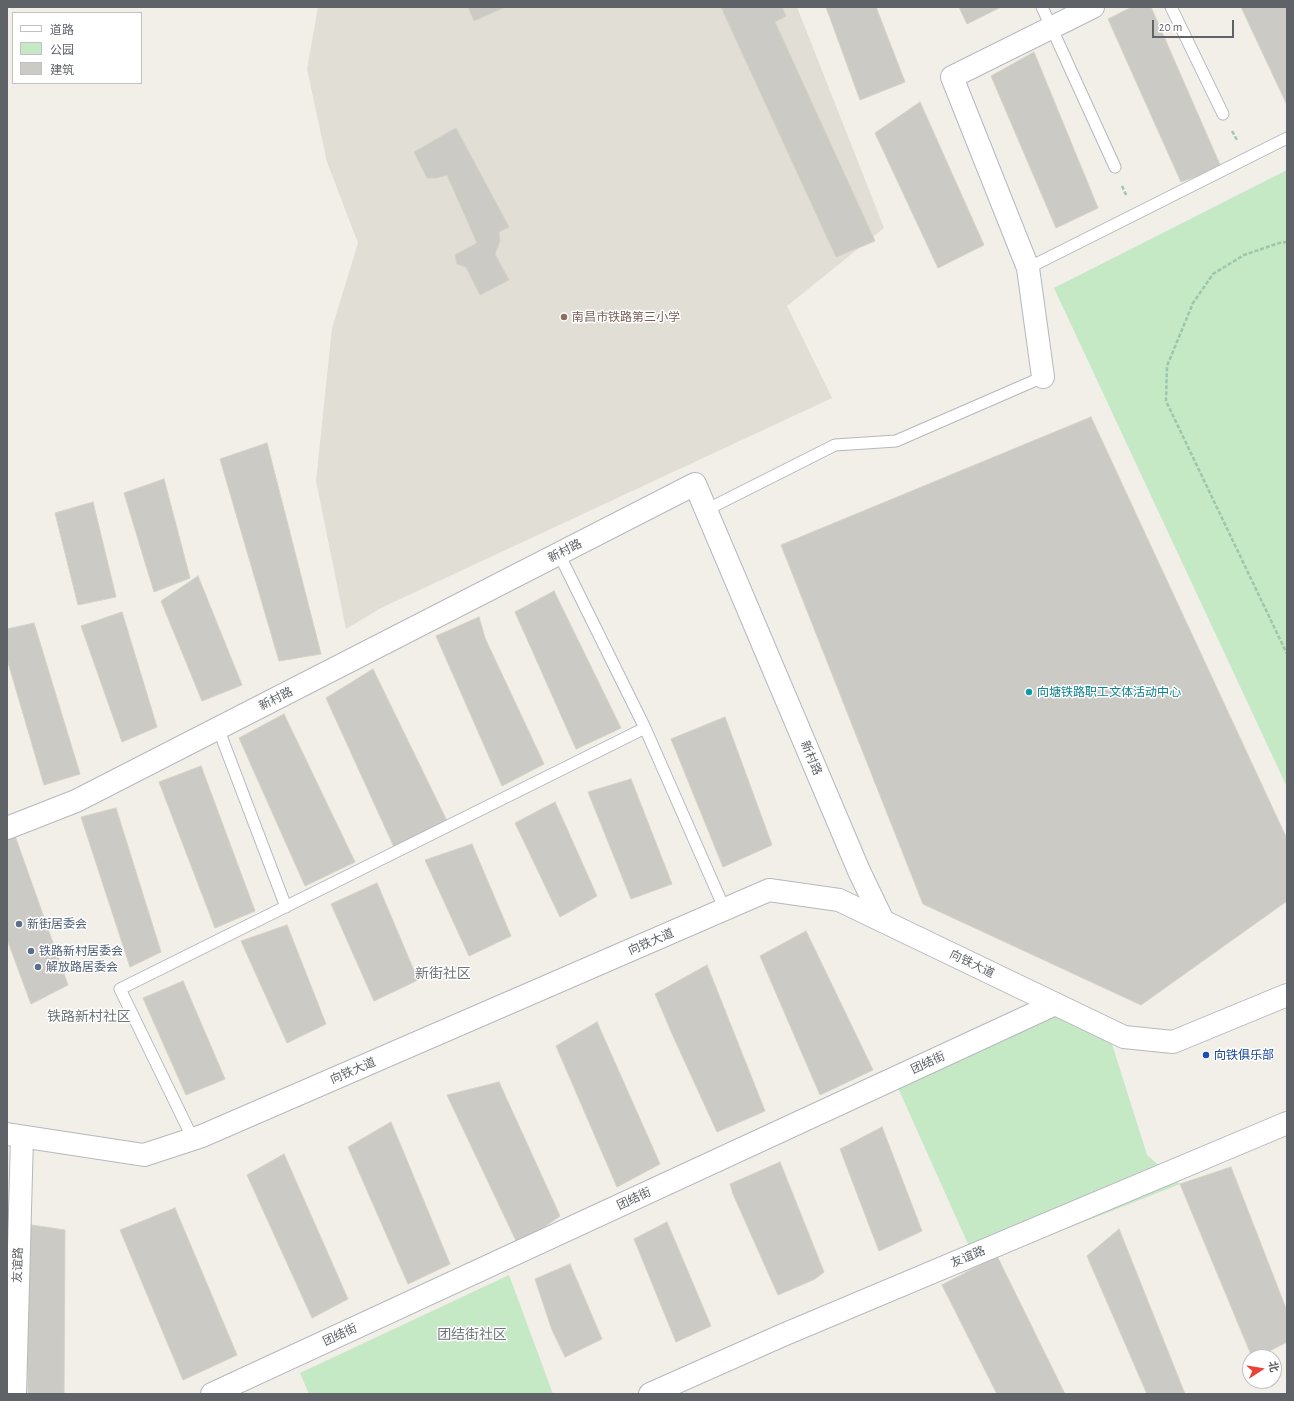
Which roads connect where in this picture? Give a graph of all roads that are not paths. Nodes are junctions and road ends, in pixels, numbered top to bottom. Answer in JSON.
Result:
{"nodes":[{"id":1,"x":1042,"y":7,"type":"edge"},
{"id":2,"x":1093,"y":7,"type":"edge"},
{"id":3,"x":1171,"y":7,"type":"edge"},
{"id":4,"x":1051,"y":28,"type":"junction"},
{"id":5,"x":1223,"y":114,"type":"road end"},
{"id":6,"x":1287,"y":138,"type":"edge"},
{"id":7,"x":1114,"y":167,"type":"road end"},
{"id":8,"x":1028,"y":268,"type":"junction"},
{"id":9,"x":1043,"y":377,"type":"joint"},
{"id":10,"x":706,"y":510,"type":"junction"},
{"id":11,"x":559,"y":554,"type":"junction"},
{"id":12,"x":218,"y":728,"type":"junction"},
{"id":13,"x":644,"y":728,"type":"junction"},
{"id":14,"x":7,"y":828,"type":"edge"},
{"id":15,"x":286,"y":907,"type":"junction"},
{"id":16,"x":725,"y":910,"type":"junction"},
{"id":17,"x":883,"y":922,"type":"junction"},
{"id":18,"x":1287,"y":996,"type":"edge"},
{"id":19,"x":1055,"y":1004,"type":"junction"},
{"id":20,"x":1287,"y":1123,"type":"edge"},
{"id":21,"x":14,"y":1135,"type":"edge"},
{"id":22,"x":193,"y":1139,"type":"junction"},
{"id":23,"x":15,"y":1394,"type":"edge"},
{"id":24,"x":212,"y":1394,"type":"edge"},
{"id":25,"x":650,"y":1394,"type":"edge"}],
"edges":[{"from":1,"to":4,"type":"lane"},
{"from":2,"to":4,"type":"street"},
{"from":3,"to":5,"type":"lane"},
{"from":4,"to":7,"type":"lane"},
{"from":4,"to":8,"type":"street"},
{"from":6,"to":8,"type":"lane"},
{"from":8,"to":9,"type":"street"},
{"from":9,"to":10,"type":"lane"},
{"from":10,"to":11,"type":"street","name":"新村路"},
{"from":10,"to":17,"type":"street","name":"新村路"},
{"from":11,"to":12,"type":"street","name":"新村路"},
{"from":11,"to":13,"type":"lane"},
{"from":12,"to":14,"type":"street","name":"新村路"},
{"from":12,"to":15,"type":"lane"},
{"from":13,"to":15,"type":"lane"},
{"from":13,"to":16,"type":"lane"},
{"from":15,"to":22,"type":"lane"},
{"from":16,"to":17,"type":"street","name":"向铁大道"},
{"from":16,"to":22,"type":"street","name":"向铁大道"},
{"from":17,"to":19,"type":"street","name":"向铁大道"},
{"from":18,"to":19,"type":"street","name":"向铁大道"},
{"from":19,"to":24,"type":"street","name":"团结街"},
{"from":20,"to":25,"type":"street","name":"友谊路"},
{"from":21,"to":22,"type":"street","name":"向铁大道"},
{"from":21,"to":23,"type":"street","name":"友谊路"}]}
